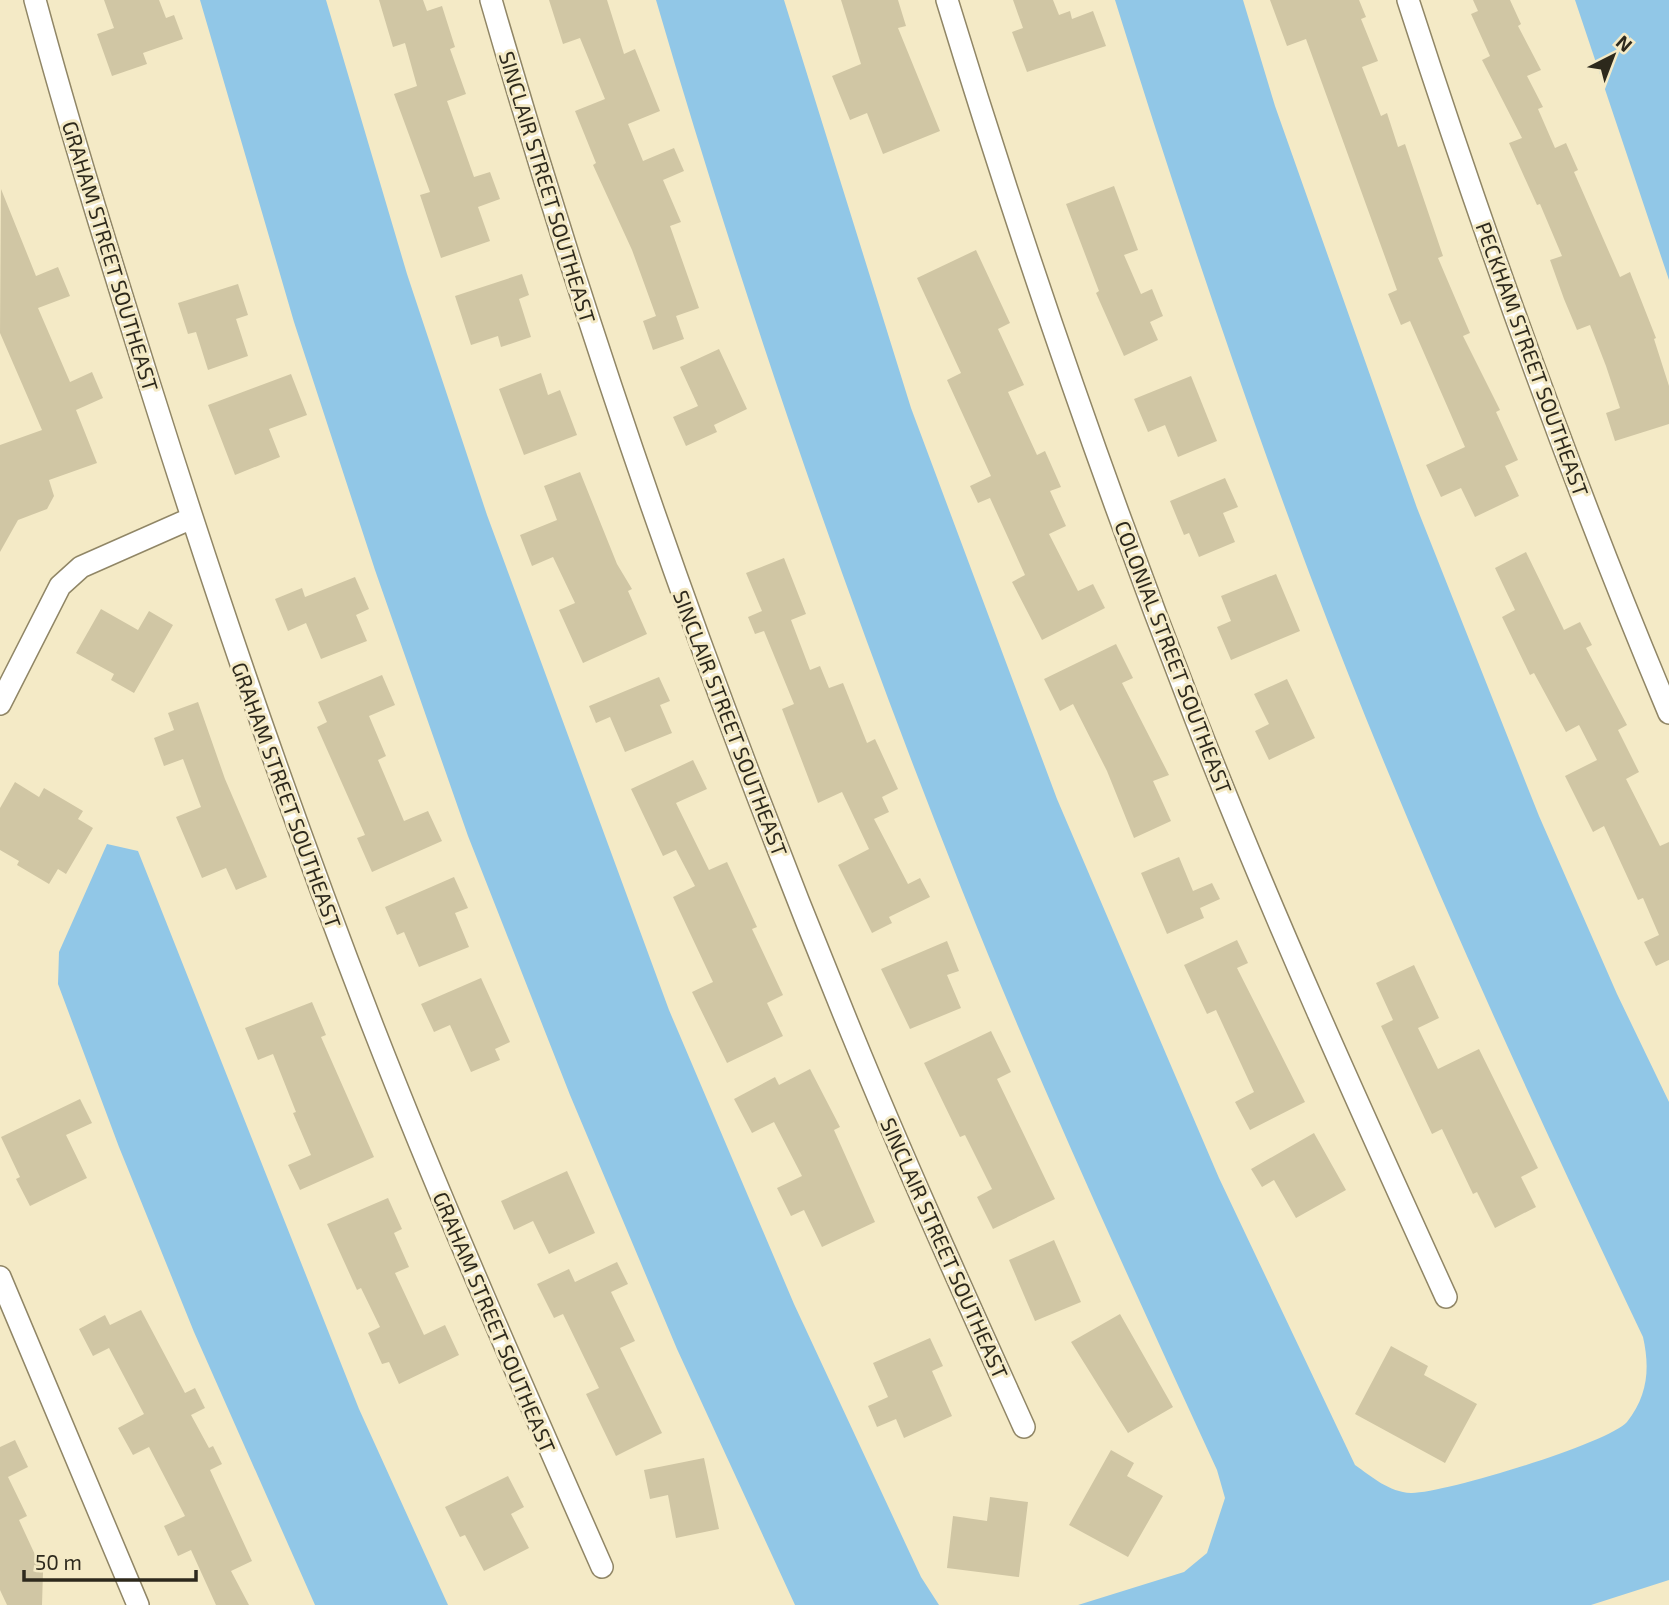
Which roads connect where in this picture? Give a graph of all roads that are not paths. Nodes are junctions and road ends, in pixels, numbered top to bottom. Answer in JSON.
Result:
{"nodes":[{"id":1,"x":35,"y":0,"type":"edge"},
{"id":2,"x":491,"y":0,"type":"edge"},
{"id":3,"x":947,"y":0,"type":"edge"},
{"id":4,"x":1408,"y":0,"type":"edge"},
{"id":5,"x":192,"y":518,"type":"junction"},
{"id":6,"x":0,"y":704,"type":"edge"},
{"id":7,"x":1669,"y":713,"type":"edge"},
{"id":8,"x":0,"y":1277,"type":"edge"},
{"id":9,"x":1446,"y":1297,"type":"dead end"},
{"id":10,"x":1024,"y":1427,"type":"dead end"},
{"id":11,"x":602,"y":1567,"type":"dead end"},
{"id":12,"x":138,"y":1605,"type":"edge"}],
"edges":[{"from":1,"to":5,"type":"street","name":"GRAHAM STREET SOUTHEAST"},
{"from":2,"to":10,"type":"street","name":"SINCLAIR STREET SOUTHEAST"},
{"from":3,"to":9,"type":"street","name":"COLONIAL STREET SOUTHEAST"},
{"from":4,"to":7,"type":"street","name":"PECKHAM STREET SOUTHEAST"},
{"from":5,"to":6,"type":"street"},
{"from":5,"to":11,"type":"street","name":"GRAHAM STREET SOUTHEAST"},
{"from":8,"to":12,"type":"street"}]}
